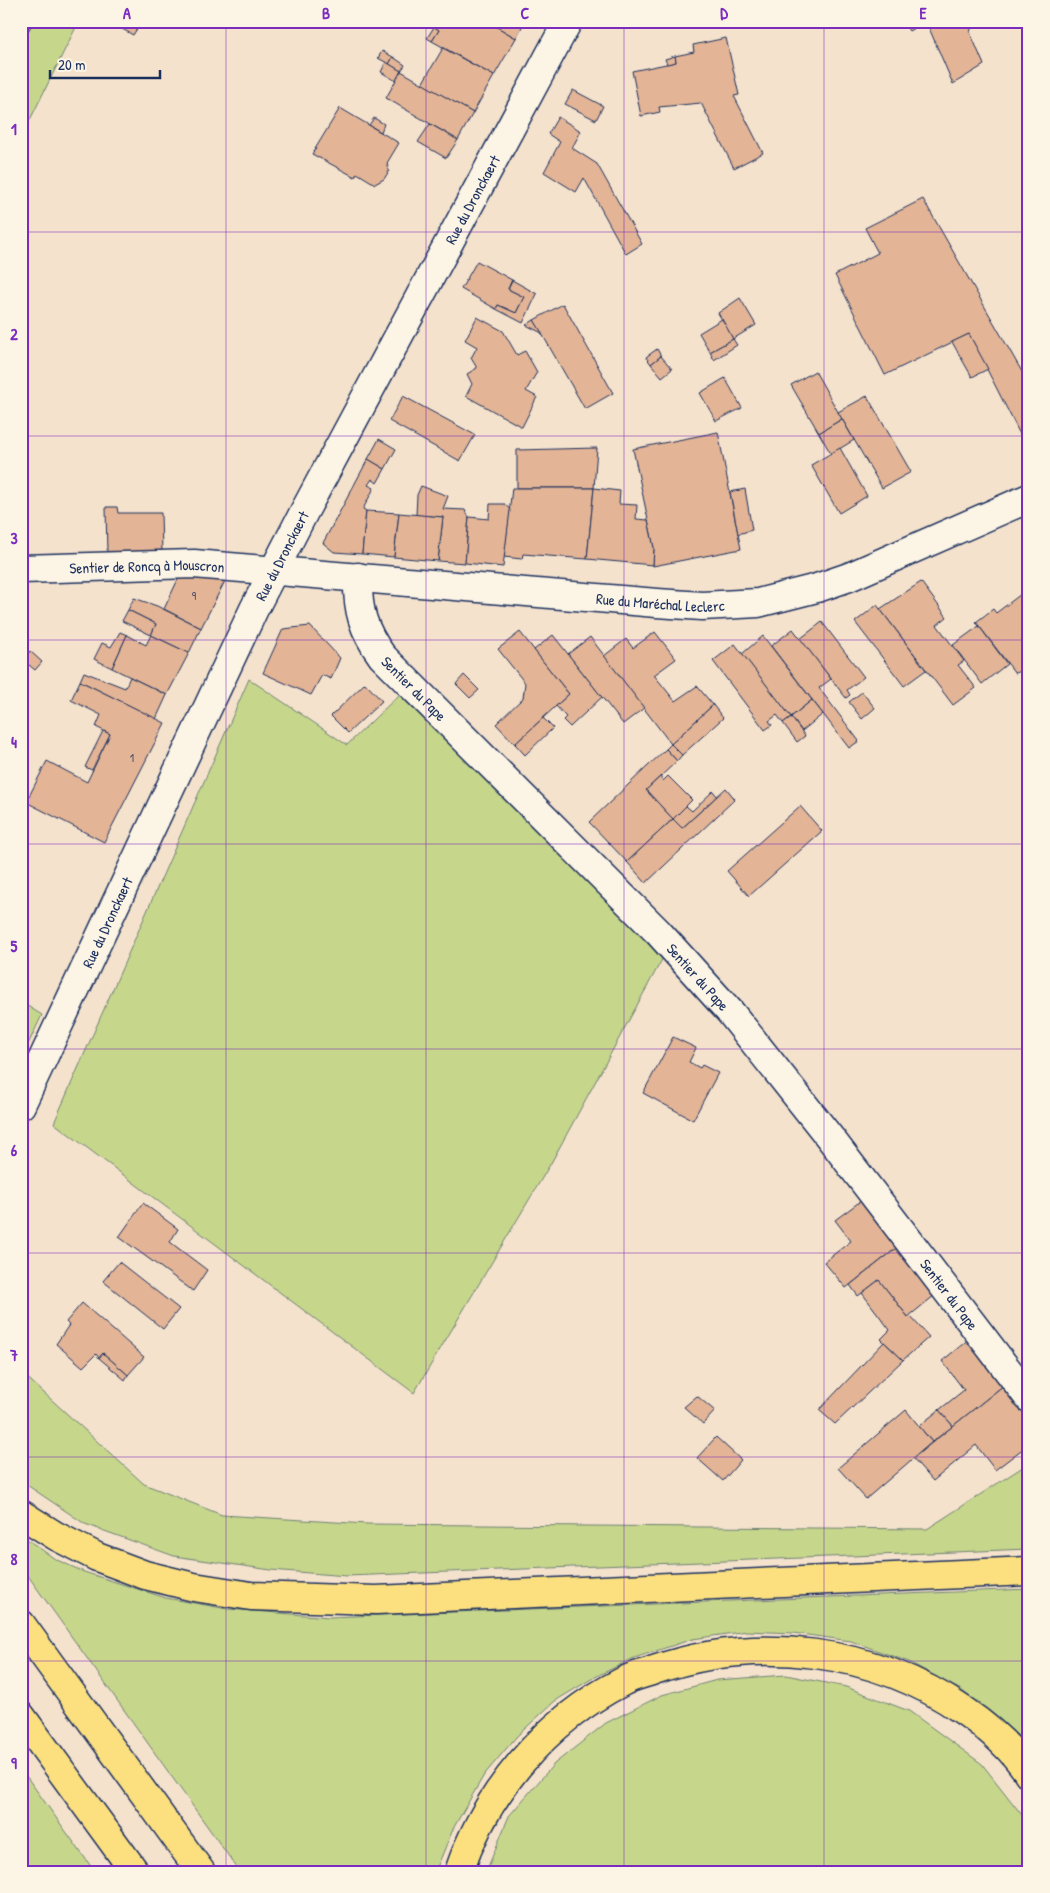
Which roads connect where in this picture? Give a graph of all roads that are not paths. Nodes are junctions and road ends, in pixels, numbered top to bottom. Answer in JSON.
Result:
{"nodes":[{"id":1,"x":568,"y":21,"type":"edge"},
{"id":2,"x":1029,"y":498,"type":"edge"},
{"id":3,"x":21,"y":569,"type":"edge"},
{"id":4,"x":274,"y":570,"type":"junction"},
{"id":5,"x":358,"y":577,"type":"junction"},
{"id":6,"x":21,"y":1106,"type":"edge"},
{"id":7,"x":1029,"y":1398,"type":"edge"},
{"id":8,"x":21,"y":1514,"type":"edge"},
{"id":9,"x":1029,"y":1571,"type":"edge"},
{"id":10,"x":21,"y":1624,"type":"edge"},
{"id":11,"x":21,"y":1716,"type":"edge"},
{"id":12,"x":1029,"y":1774,"type":"edge"},
{"id":13,"x":135,"y":1872,"type":"edge"},
{"id":14,"x":201,"y":1872,"type":"edge"},
{"id":15,"x":459,"y":1872,"type":"edge"}],
"edges":[{"from":1,"to":4,"type":"street","name":"Rue du Dronckaert"},
{"from":2,"to":5,"type":"street","name":"Rue du Maréchal Leclerc"},
{"from":3,"to":4,"type":"street","name":"Sentier de Roncq à Mouscron"},
{"from":4,"to":5,"type":"street","name":"Rue du Maréchal Leclerc"},
{"from":4,"to":6,"type":"street","name":"Rue du Dronckaert"},
{"from":5,"to":7,"type":"street","name":"Sentier du Pape"},
{"from":8,"to":9,"type":"highway"},
{"from":10,"to":14,"type":"highway"},
{"from":11,"to":13,"type":"highway"},
{"from":12,"to":15,"type":"highway"}]}
